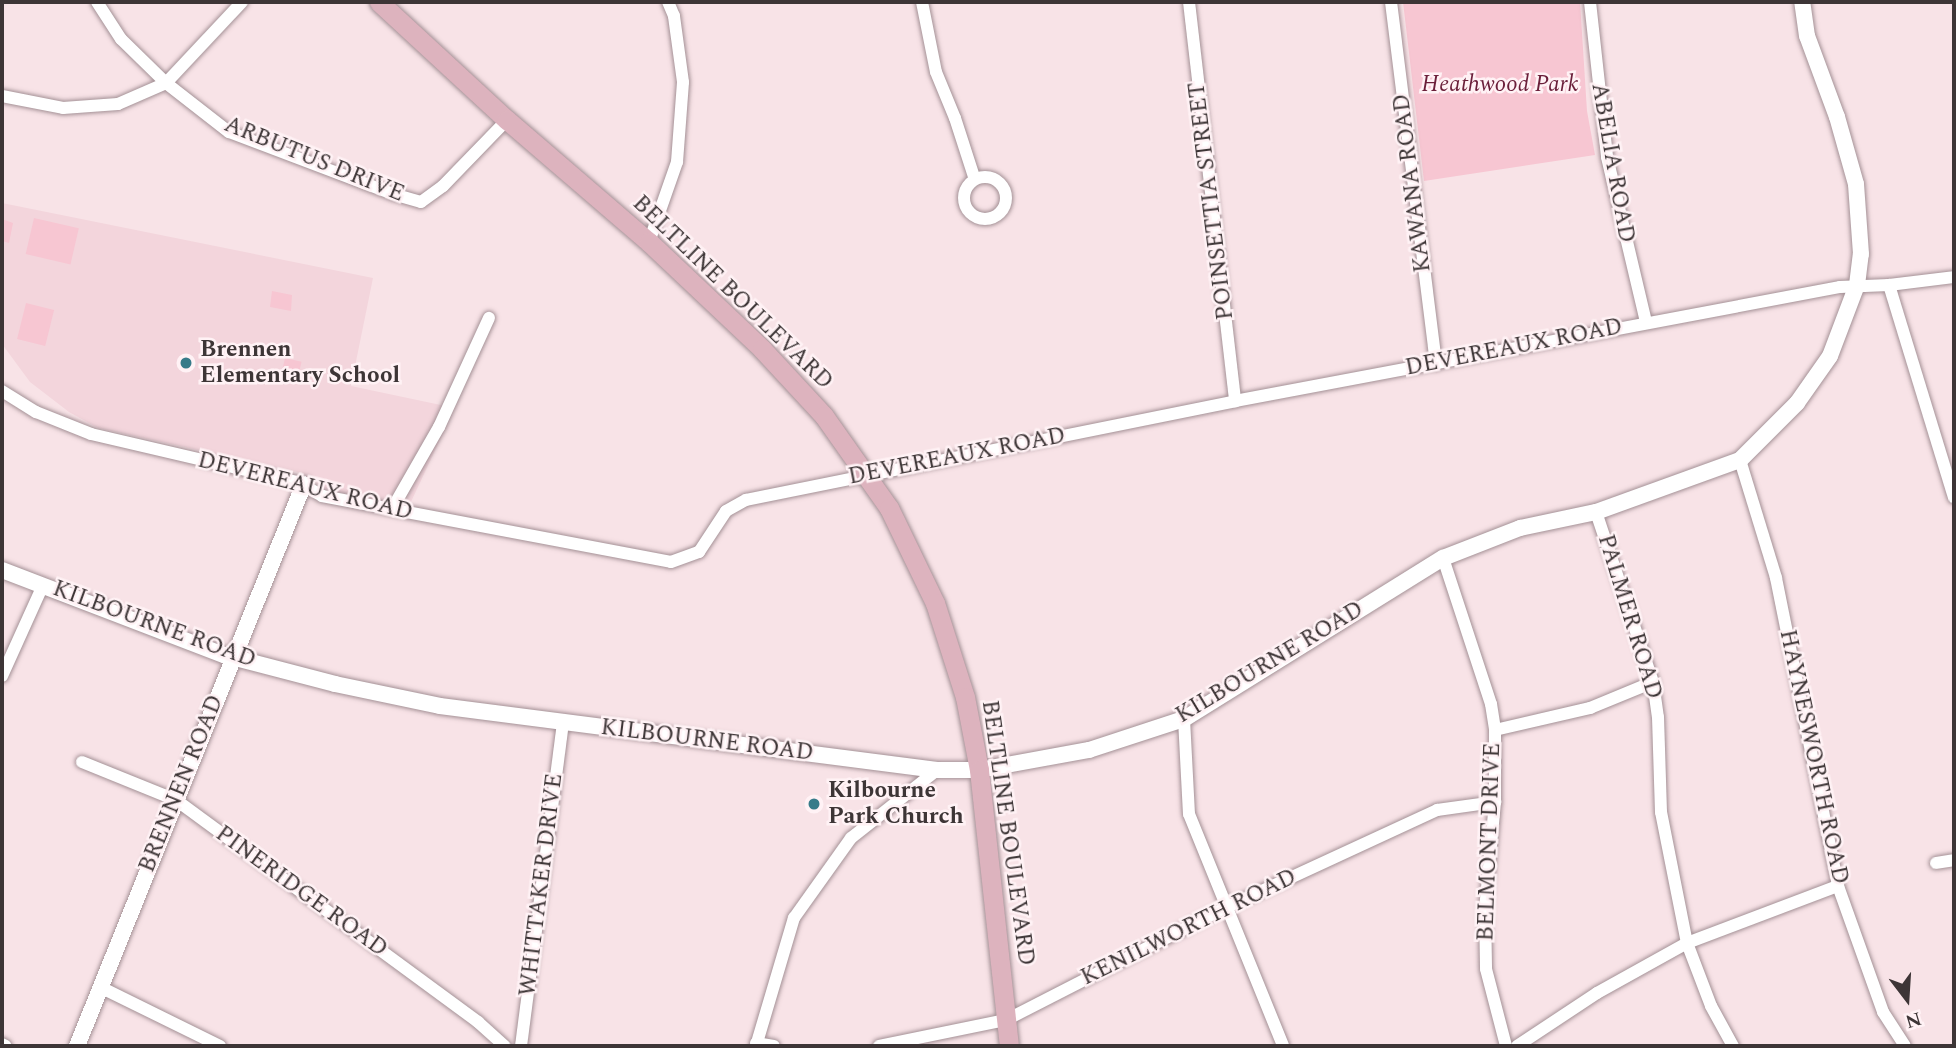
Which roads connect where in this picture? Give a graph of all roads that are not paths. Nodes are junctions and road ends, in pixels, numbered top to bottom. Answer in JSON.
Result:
{"nodes":[{"id":1,"x":97,"y":2,"type":"edge"},
{"id":2,"x":242,"y":2,"type":"edge"},
{"id":3,"x":379,"y":2,"type":"edge"},
{"id":4,"x":397,"y":2,"type":"edge"},
{"id":5,"x":668,"y":2,"type":"edge"},
{"id":6,"x":922,"y":2,"type":"edge"},
{"id":7,"x":1189,"y":2,"type":"edge"},
{"id":8,"x":1391,"y":2,"type":"edge"},
{"id":9,"x":1590,"y":2,"type":"edge"},
{"id":10,"x":1802,"y":2,"type":"edge"},
{"id":11,"x":420,"y":40,"type":"junction"},
{"id":12,"x":166,"y":83,"type":"junction"},
{"id":13,"x":2,"y":96,"type":"edge"},
{"id":14,"x":507,"y":120,"type":"junction"},
{"id":15,"x":974,"y":177,"type":"dead end"},
{"id":16,"x":649,"y":242,"type":"junction"},
{"id":17,"x":1954,"y":277,"type":"edge"},
{"id":18,"x":1857,"y":285,"type":"junction"},
{"id":19,"x":1889,"y":285,"type":"junction"},
{"id":20,"x":489,"y":318,"type":"dead end"},
{"id":21,"x":1646,"y":323,"type":"junction"},
{"id":22,"x":1436,"y":364,"type":"junction"},
{"id":23,"x":2,"y":391,"type":"edge"},
{"id":24,"x":1235,"y":401,"type":"junction"},
{"id":25,"x":1740,"y":460,"type":"junction"},
{"id":26,"x":868,"y":475,"type":"junction"},
{"id":27,"x":304,"y":484,"type":"junction"},
{"id":28,"x":1954,"y":497,"type":"edge"},
{"id":29,"x":392,"y":509,"type":"junction"},
{"id":30,"x":1596,"y":512,"type":"junction"},
{"id":31,"x":1443,"y":558,"type":"junction"},
{"id":32,"x":2,"y":570,"type":"edge"},
{"id":33,"x":43,"y":585,"type":"junction"},
{"id":34,"x":233,"y":658,"type":"junction"},
{"id":35,"x":2,"y":676,"type":"edge"},
{"id":36,"x":1653,"y":682,"type":"junction"},
{"id":37,"x":1184,"y":719,"type":"junction"},
{"id":38,"x":563,"y":723,"type":"junction"},
{"id":39,"x":1495,"y":730,"type":"junction"},
{"id":40,"x":82,"y":762,"type":"dead end"},
{"id":41,"x":937,"y":771,"type":"junction"},
{"id":42,"x":979,"y":771,"type":"junction"},
{"id":43,"x":176,"y":800,"type":"junction"},
{"id":44,"x":1495,"y":802,"type":"junction"},
{"id":45,"x":1954,"y":860,"type":"edge"},
{"id":46,"x":1936,"y":863,"type":"dead end"},
{"id":47,"x":1839,"y":886,"type":"junction"},
{"id":48,"x":1225,"y":908,"type":"junction"},
{"id":49,"x":1687,"y":943,"type":"junction"},
{"id":50,"x":100,"y":987,"type":"junction"},
{"id":51,"x":1006,"y":1020,"type":"junction"},
{"id":52,"x":756,"y":1045,"type":"edge"},
{"id":53,"x":77,"y":1046,"type":"edge"},
{"id":54,"x":220,"y":1046,"type":"edge"},
{"id":55,"x":505,"y":1046,"type":"edge"},
{"id":56,"x":521,"y":1046,"type":"edge"},
{"id":57,"x":774,"y":1046,"type":"edge"},
{"id":58,"x":879,"y":1046,"type":"edge"},
{"id":59,"x":1009,"y":1046,"type":"edge"},
{"id":60,"x":1283,"y":1046,"type":"edge"},
{"id":61,"x":1506,"y":1046,"type":"edge"},
{"id":62,"x":1517,"y":1046,"type":"edge"},
{"id":63,"x":1733,"y":1046,"type":"edge"},
{"id":64,"x":1905,"y":1046,"type":"edge"}],
"edges":[{"from":1,"to":12,"type":"street","name":"ARBUTUS DRIVE"},
{"from":2,"to":12,"type":"street"},
{"from":3,"to":11,"type":"main road","name":"BELTLINE BOULEVARD"},
{"from":4,"to":11,"type":"main road"},
{"from":5,"to":16,"type":"street"},
{"from":6,"to":15,"type":"street"},
{"from":7,"to":24,"type":"street","name":"POINSETTIA STREET"},
{"from":8,"to":22,"type":"street","name":"KAWANA ROAD"},
{"from":9,"to":21,"type":"street","name":"ABELIA ROAD"},
{"from":10,"to":18,"type":"street","name":"KILBOURNE ROAD"},
{"from":11,"to":14,"type":"main road","name":"BELTLINE BOULEVARD"},
{"from":12,"to":13,"type":"street"},
{"from":12,"to":14,"type":"street","name":"ARBUTUS DRIVE"},
{"from":14,"to":16,"type":"main road","name":"BELTLINE BOULEVARD"},
{"from":16,"to":26,"type":"main road","name":"BELTLINE BOULEVARD"},
{"from":17,"to":19,"type":"street","name":"DEVEREAUX ROAD"},
{"from":18,"to":19,"type":"street","name":"DEVEREAUX ROAD"},
{"from":18,"to":21,"type":"street","name":"DEVEREAUX ROAD"},
{"from":18,"to":25,"type":"street","name":"KILBOURNE ROAD"},
{"from":19,"to":28,"type":"street"},
{"from":20,"to":29,"type":"street"},
{"from":21,"to":22,"type":"street","name":"DEVEREAUX ROAD"},
{"from":22,"to":24,"type":"street","name":"DEVEREAUX ROAD"},
{"from":23,"to":27,"type":"street","name":"DEVEREAUX ROAD"},
{"from":24,"to":26,"type":"street","name":"DEVEREAUX ROAD"},
{"from":25,"to":30,"type":"street","name":"KILBOURNE ROAD"},
{"from":25,"to":47,"type":"street","name":"HAYNESWORTH ROAD"},
{"from":26,"to":29,"type":"street","name":"DEVEREAUX ROAD"},
{"from":26,"to":42,"type":"main road","name":"BELTLINE BOULEVARD"},
{"from":27,"to":29,"type":"street","name":"DEVEREAUX ROAD"},
{"from":27,"to":34,"type":"street","name":"BRENNEN ROAD"},
{"from":30,"to":31,"type":"street","name":"KILBOURNE ROAD"},
{"from":30,"to":36,"type":"street","name":"PALMER ROAD"},
{"from":31,"to":37,"type":"street","name":"KILBOURNE ROAD"},
{"from":31,"to":39,"type":"street","name":"BELMONT DRIVE"},
{"from":32,"to":33,"type":"street","name":"KILBOURNE ROAD"},
{"from":33,"to":34,"type":"street","name":"KILBOURNE ROAD"},
{"from":33,"to":35,"type":"street"},
{"from":34,"to":38,"type":"street","name":"KILBOURNE ROAD"},
{"from":34,"to":43,"type":"street","name":"BRENNEN ROAD"},
{"from":36,"to":39,"type":"street"},
{"from":36,"to":49,"type":"street","name":"PALMER ROAD"},
{"from":37,"to":42,"type":"street","name":"KILBOURNE ROAD"},
{"from":37,"to":48,"type":"street"},
{"from":38,"to":41,"type":"street","name":"KILBOURNE ROAD"},
{"from":38,"to":56,"type":"street","name":"WHITTAKER DRIVE"},
{"from":39,"to":44,"type":"street","name":"BELMONT DRIVE"},
{"from":40,"to":43,"type":"street","name":"PINERIDGE ROAD"},
{"from":41,"to":42,"type":"street","name":"KILBOURNE ROAD"},
{"from":41,"to":52,"type":"street"},
{"from":42,"to":51,"type":"main road","name":"BELTLINE BOULEVARD"},
{"from":43,"to":50,"type":"street","name":"BRENNEN ROAD"},
{"from":43,"to":55,"type":"street","name":"PINERIDGE ROAD"},
{"from":44,"to":48,"type":"street","name":"KENILWORTH ROAD"},
{"from":44,"to":61,"type":"street","name":"BELMONT DRIVE"},
{"from":45,"to":46,"type":"street"},
{"from":47,"to":49,"type":"street"},
{"from":47,"to":64,"type":"street","name":"HAYNESWORTH ROAD"},
{"from":48,"to":51,"type":"street","name":"KENILWORTH ROAD"},
{"from":48,"to":60,"type":"street"},
{"from":49,"to":62,"type":"street"},
{"from":49,"to":63,"type":"street","name":"PALMER ROAD"},
{"from":50,"to":53,"type":"street","name":"BRENNEN ROAD"},
{"from":50,"to":54,"type":"street"},
{"from":51,"to":58,"type":"street","name":"KENILWORTH ROAD"},
{"from":51,"to":59,"type":"main road","name":"BELTLINE BOULEVARD"},
{"from":52,"to":57,"type":"street"}]}
